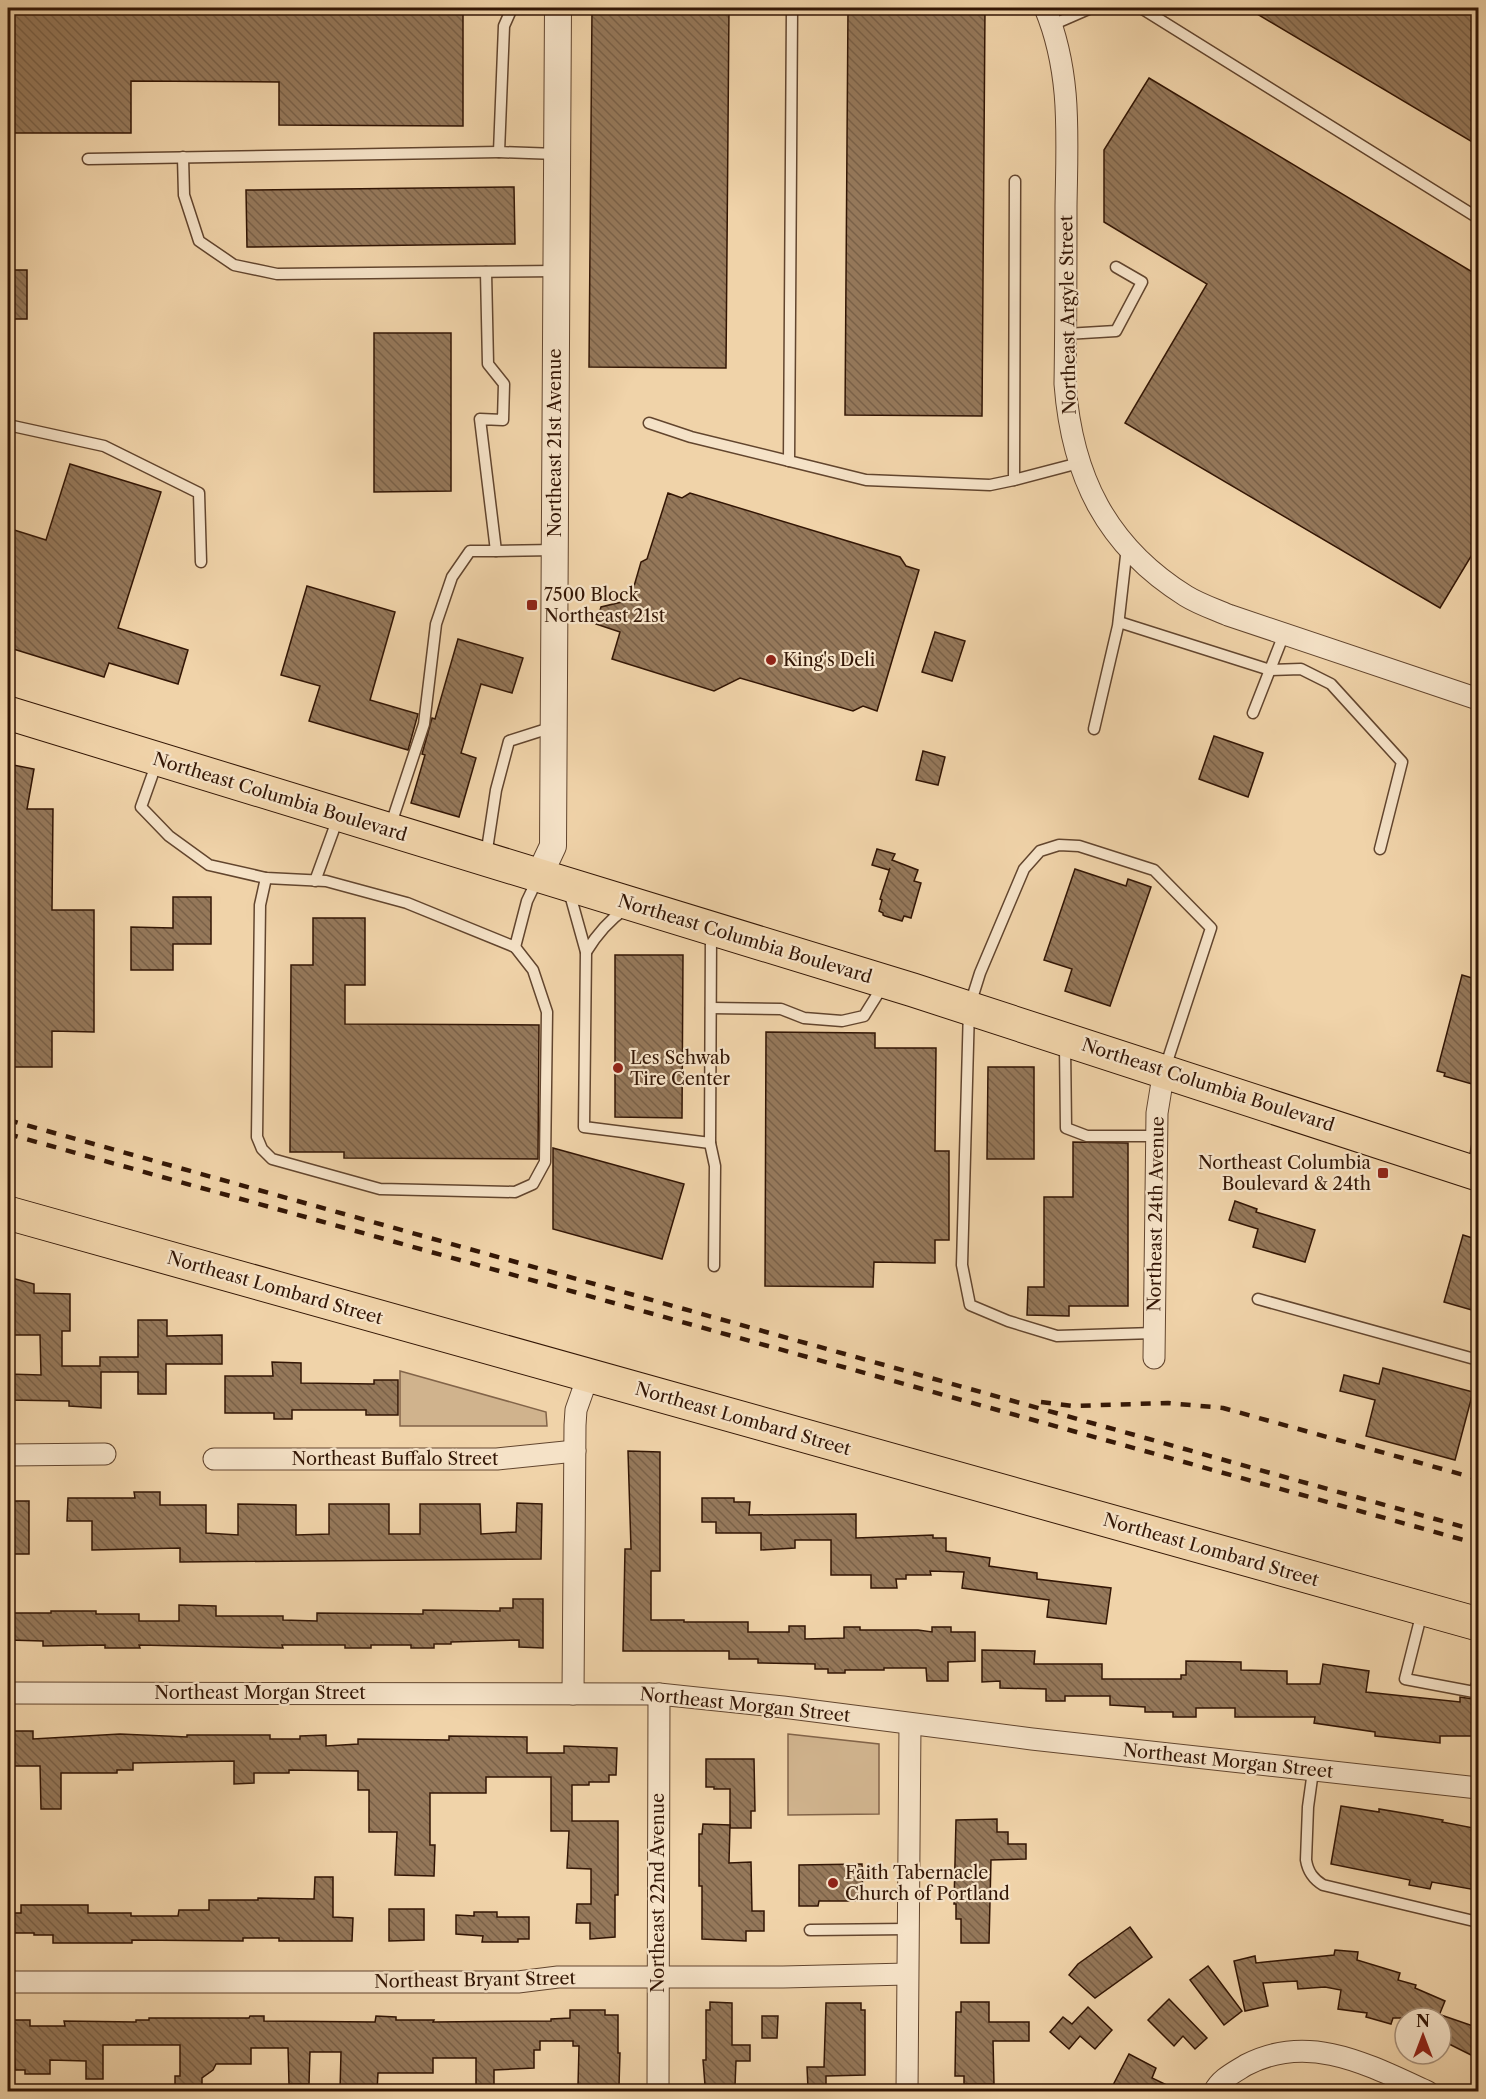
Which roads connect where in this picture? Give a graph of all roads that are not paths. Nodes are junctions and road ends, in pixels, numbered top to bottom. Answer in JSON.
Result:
{"nodes":[{"id":1,"x":512,"y":8,"type":"edge"},
{"id":2,"x":558,"y":8,"type":"edge"},
{"id":3,"x":792,"y":8,"type":"edge"},
{"id":4,"x":1091,"y":8,"type":"edge"},
{"id":5,"x":1135,"y":8,"type":"edge"},
{"id":6,"x":1049,"y":16,"type":"edge"},
{"id":7,"x":499,"y":152,"type":"junction"},
{"id":8,"x":557,"y":154,"type":"junction"},
{"id":9,"x":183,"y":157,"type":"junction"},
{"id":10,"x":88,"y":159,"type":"dead end"},
{"id":11,"x":1015,"y":181,"type":"dead end"},
{"id":12,"x":1479,"y":218,"type":"edge"},
{"id":13,"x":1116,"y":267,"type":"dead end"},
{"id":14,"x":556,"y":271,"type":"junction"},
{"id":15,"x":486,"y":272,"type":"junction"},
{"id":16,"x":1065,"y":334,"type":"junction"},
{"id":17,"x":649,"y":423,"type":"dead end"},
{"id":18,"x":8,"y":425,"type":"edge"},
{"id":19,"x":789,"y":461,"type":"junction"},
{"id":20,"x":1079,"y":463,"type":"junction"},
{"id":21,"x":1014,"y":480,"type":"junction"},
{"id":22,"x":1126,"y":546,"type":"junction"},
{"id":23,"x":555,"y":550,"type":"junction"},
{"id":24,"x":496,"y":551,"type":"junction"},
{"id":25,"x":201,"y":562,"type":"dead end"},
{"id":26,"x":1119,"y":622,"type":"junction"},
{"id":27,"x":1284,"y":634,"type":"junction"},
{"id":28,"x":1270,"y":670,"type":"junction"},
{"id":29,"x":1479,"y":699,"type":"edge"},
{"id":30,"x":1253,"y":712,"type":"dead end"},
{"id":31,"x":8,"y":713,"type":"edge"},
{"id":32,"x":553,"y":727,"type":"junction"},
{"id":33,"x":1094,"y":729,"type":"dead end"},
{"id":34,"x":158,"y":759,"type":"junction"},
{"id":35,"x":339,"y":815,"type":"junction"},
{"id":36,"x":389,"y":830,"type":"junction"},
{"id":37,"x":1380,"y":849,"type":"dead end"},
{"id":38,"x":485,"y":860,"type":"junction"},
{"id":39,"x":266,"y":878,"type":"junction"},
{"id":40,"x":553,"y":880,"type":"junction"},
{"id":41,"x":315,"y":881,"type":"junction"},
{"id":42,"x":631,"y":904,"type":"junction"},
{"id":43,"x":711,"y":929,"type":"junction"},
{"id":44,"x":515,"y":947,"type":"junction"},
{"id":45,"x":586,"y":952,"type":"junction"},
{"id":46,"x":886,"y":982,"type":"junction"},
{"id":47,"x":711,"y":1008,"type":"junction"},
{"id":48,"x":969,"y":1008,"type":"junction"},
{"id":49,"x":1065,"y":1038,"type":"junction"},
{"id":50,"x":1164,"y":1070,"type":"junction"},
{"id":51,"x":1157,"y":1136,"type":"junction"},
{"id":52,"x":710,"y":1143,"type":"junction"},
{"id":53,"x":1476,"y":1163,"type":"edge"},
{"id":54,"x":8,"y":1213,"type":"edge"},
{"id":55,"x":714,"y":1266,"type":"dead end"},
{"id":56,"x":1258,"y":1299,"type":"dead end"},
{"id":57,"x":1154,"y":1333,"type":"junction"},
{"id":58,"x":1154,"y":1358,"type":"dead end"},
{"id":59,"x":1479,"y":1360,"type":"edge"},
{"id":60,"x":588,"y":1376,"type":"junction"},
{"id":61,"x":574,"y":1451,"type":"junction"},
{"id":62,"x":105,"y":1454,"type":"dead end"},
{"id":63,"x":8,"y":1455,"type":"edge"},
{"id":64,"x":214,"y":1459,"type":"dead end"},
{"id":65,"x":1423,"y":1609,"type":"junction"},
{"id":66,"x":1479,"y":1624,"type":"edge"},
{"id":67,"x":1479,"y":1682,"type":"edge"},
{"id":68,"x":8,"y":1693,"type":"edge"},
{"id":69,"x":573,"y":1694,"type":"junction"},
{"id":70,"x":659,"y":1694,"type":"junction"},
{"id":71,"x":910,"y":1724,"type":"junction"},
{"id":72,"x":1313,"y":1771,"type":"junction"},
{"id":73,"x":1479,"y":1788,"type":"edge"},
{"id":74,"x":1479,"y":1922,"type":"edge"},
{"id":75,"x":908,"y":1929,"type":"junction"},
{"id":76,"x":810,"y":1930,"type":"dead end"},
{"id":77,"x":907,"y":1974,"type":"junction"},
{"id":78,"x":658,"y":1978,"type":"junction"},
{"id":79,"x":8,"y":1982,"type":"edge"},
{"id":80,"x":657,"y":2091,"type":"edge"},
{"id":81,"x":907,"y":2091,"type":"edge"},
{"id":82,"x":1214,"y":2091,"type":"edge"},
{"id":83,"x":1428,"y":2091,"type":"edge"}],
"edges":[{"from":1,"to":7,"type":"lane"},
{"from":2,"to":8,"type":"street","name":"Northeast 21st Avenue"},
{"from":3,"to":19,"type":"lane"},
{"from":4,"to":6,"type":"lane"},
{"from":5,"to":12,"type":"lane"},
{"from":6,"to":16,"type":"street","name":"Northeast Argyle Street"},
{"from":7,"to":8,"type":"lane"},
{"from":7,"to":9,"type":"lane"},
{"from":8,"to":14,"type":"street","name":"Northeast 21st Avenue"},
{"from":9,"to":10,"type":"lane"},
{"from":9,"to":15,"type":"lane"},
{"from":11,"to":21,"type":"lane"},
{"from":13,"to":16,"type":"lane"},
{"from":14,"to":15,"type":"lane"},
{"from":14,"to":23,"type":"street","name":"Northeast 21st Avenue"},
{"from":15,"to":24,"type":"lane"},
{"from":16,"to":20,"type":"street","name":"Northeast Argyle Street"},
{"from":17,"to":19,"type":"lane"},
{"from":18,"to":25,"type":"lane"},
{"from":19,"to":21,"type":"lane"},
{"from":20,"to":21,"type":"lane"},
{"from":20,"to":22,"type":"street","name":"Northeast Argyle Street"},
{"from":22,"to":26,"type":"lane"},
{"from":22,"to":27,"type":"street","name":"Northeast Argyle Street"},
{"from":23,"to":24,"type":"lane"},
{"from":23,"to":32,"type":"street","name":"Northeast 21st Avenue"},
{"from":24,"to":36,"type":"lane"},
{"from":26,"to":28,"type":"lane"},
{"from":26,"to":33,"type":"lane"},
{"from":27,"to":28,"type":"lane"},
{"from":27,"to":29,"type":"street","name":"Northeast Argyle Street"},
{"from":28,"to":30,"type":"lane"},
{"from":28,"to":37,"type":"lane"},
{"from":31,"to":34,"type":"main road","name":"Northeast Columbia Boulevard"},
{"from":32,"to":38,"type":"lane"},
{"from":32,"to":40,"type":"street","name":"Northeast 21st Avenue"},
{"from":34,"to":35,"type":"main road","name":"Northeast Columbia Boulevard"},
{"from":34,"to":39,"type":"lane"},
{"from":35,"to":36,"type":"main road","name":"Northeast Columbia Boulevard"},
{"from":35,"to":41,"type":"lane"},
{"from":36,"to":38,"type":"main road","name":"Northeast Columbia Boulevard"},
{"from":38,"to":40,"type":"main road","name":"Northeast Columbia Boulevard"},
{"from":39,"to":41,"type":"lane"},
{"from":39,"to":44,"type":"lane"},
{"from":40,"to":42,"type":"main road","name":"Northeast Columbia Boulevard"},
{"from":40,"to":44,"type":"lane"},
{"from":40,"to":45,"type":"lane"},
{"from":41,"to":44,"type":"lane"},
{"from":42,"to":43,"type":"main road","name":"Northeast Columbia Boulevard"},
{"from":42,"to":45,"type":"lane"},
{"from":43,"to":46,"type":"main road","name":"Northeast Columbia Boulevard"},
{"from":43,"to":47,"type":"lane"},
{"from":45,"to":52,"type":"lane"},
{"from":46,"to":47,"type":"lane"},
{"from":46,"to":48,"type":"main road","name":"Northeast Columbia Boulevard"},
{"from":47,"to":52,"type":"lane"},
{"from":48,"to":49,"type":"main road","name":"Northeast Columbia Boulevard"},
{"from":48,"to":50,"type":"lane"},
{"from":48,"to":57,"type":"lane"},
{"from":49,"to":50,"type":"main road","name":"Northeast Columbia Boulevard"},
{"from":49,"to":51,"type":"lane"},
{"from":50,"to":51,"type":"street","name":"Northeast 24th Avenue"},
{"from":50,"to":53,"type":"main road","name":"Northeast Columbia Boulevard"},
{"from":51,"to":57,"type":"street","name":"Northeast 24th Avenue"},
{"from":52,"to":55,"type":"lane"},
{"from":54,"to":60,"type":"main road","name":"Northeast Lombard Street"},
{"from":56,"to":59,"type":"lane"},
{"from":57,"to":58,"type":"street","name":"Northeast 24th Avenue"},
{"from":60,"to":61,"type":"street"},
{"from":60,"to":65,"type":"main road","name":"Northeast Lombard Street"},
{"from":61,"to":64,"type":"street","name":"Northeast Buffalo Street"},
{"from":61,"to":69,"type":"street"},
{"from":62,"to":63,"type":"street"},
{"from":65,"to":66,"type":"main road","name":"Northeast Lombard Street"},
{"from":65,"to":67,"type":"lane"},
{"from":68,"to":69,"type":"street","name":"Northeast Morgan Street"},
{"from":69,"to":70,"type":"street","name":"Northeast Morgan Street"},
{"from":70,"to":71,"type":"street","name":"Northeast Morgan Street"},
{"from":70,"to":78,"type":"street","name":"Northeast 22nd Avenue"},
{"from":71,"to":72,"type":"street","name":"Northeast Morgan Street"},
{"from":71,"to":75,"type":"street"},
{"from":72,"to":73,"type":"street","name":"Northeast Morgan Street"},
{"from":72,"to":74,"type":"lane"},
{"from":75,"to":76,"type":"lane"},
{"from":75,"to":77,"type":"street"},
{"from":77,"to":78,"type":"street","name":"Northeast Bryant Street"},
{"from":77,"to":81,"type":"street"},
{"from":78,"to":79,"type":"street","name":"Northeast Bryant Street"},
{"from":78,"to":80,"type":"street","name":"Northeast 22nd Avenue"},
{"from":82,"to":83,"type":"street"}]}
